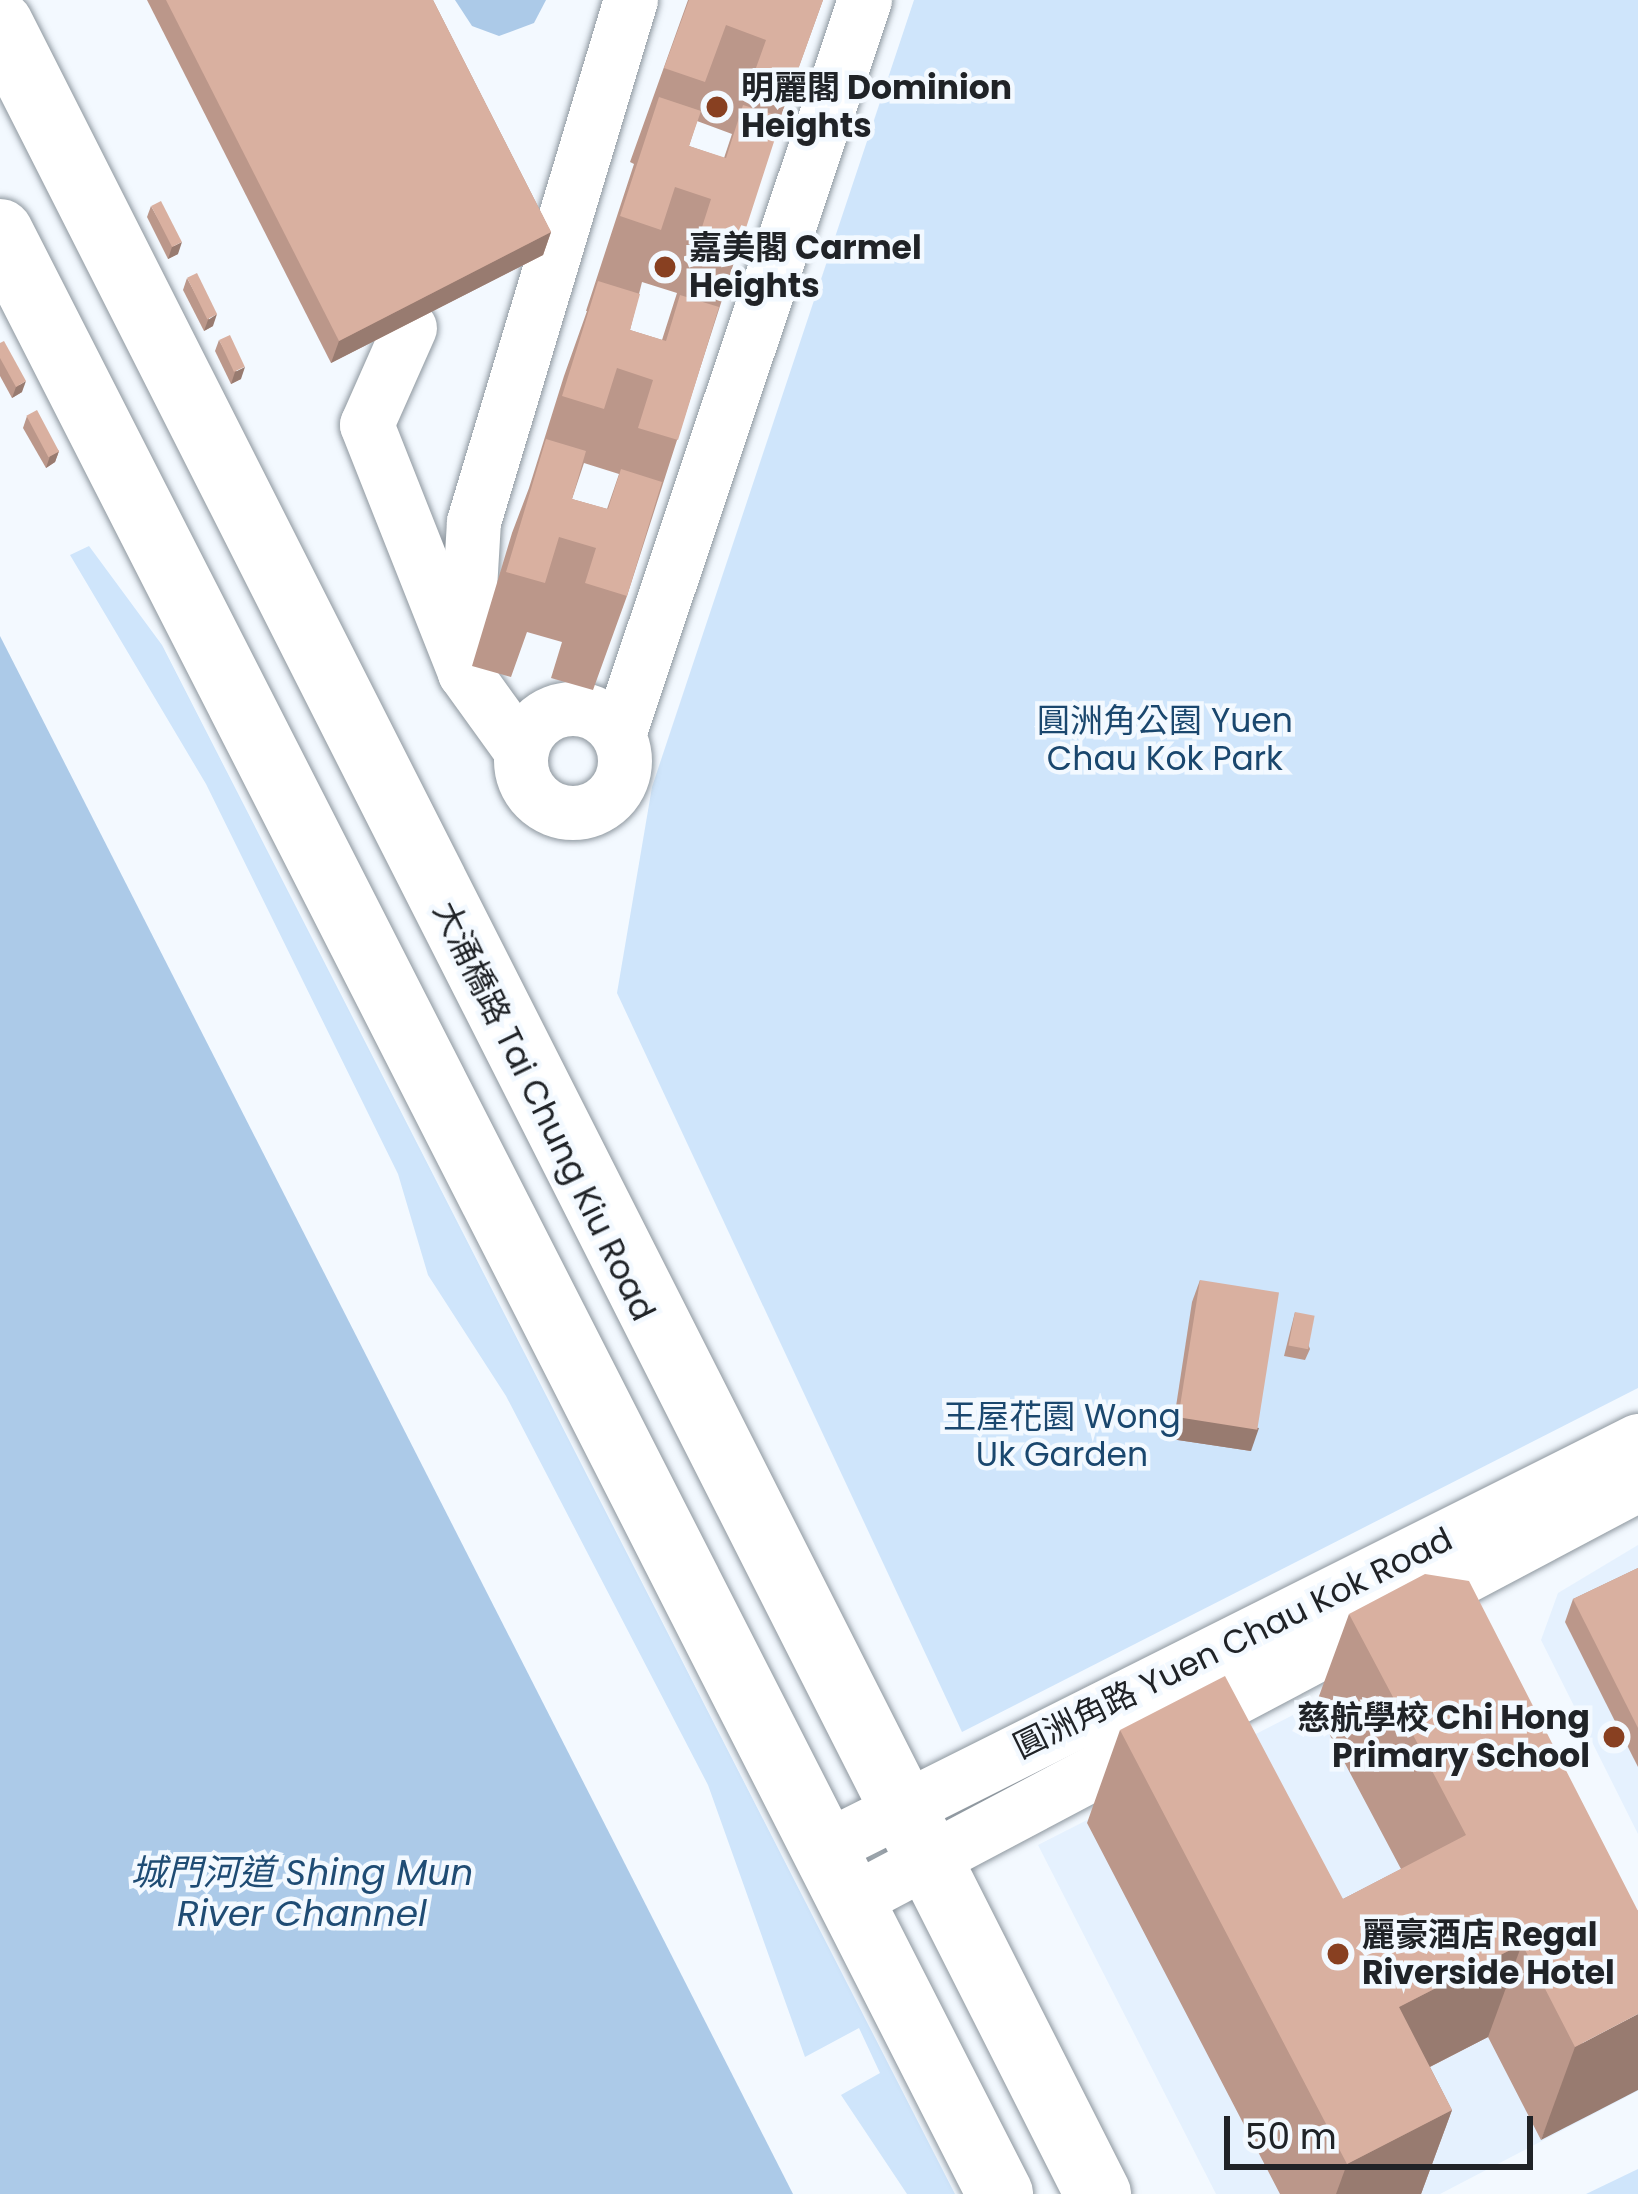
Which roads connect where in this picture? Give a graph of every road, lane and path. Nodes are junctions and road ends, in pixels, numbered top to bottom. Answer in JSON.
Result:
{"nodes":[{"id":1,"x":631,"y":0,"type":"edge"},
{"id":2,"x":865,"y":0,"type":"edge"},
{"id":3,"x":0,"y":24,"type":"edge"},
{"id":4,"x":0,"y":232,"type":"edge"},
{"id":5,"x":410,"y":328,"type":"edge"},
{"id":6,"x":416,"y":549,"type":"junction"},
{"id":7,"x":469,"y":556,"type":"junction"},
{"id":8,"x":465,"y":674,"type":"junction"},
{"id":9,"x":620,"y":735,"type":"junction"},
{"id":10,"x":522,"y":752,"type":"junction"},
{"id":11,"x":1638,"y":1442,"type":"edge"},
{"id":12,"x":1638,"y":1485,"type":"edge"},
{"id":13,"x":1436,"y":1572,"type":"junction"},
{"id":14,"x":1472,"y":1641,"type":"edge"},
{"id":15,"x":914,"y":1835,"type":"junction"},
{"id":16,"x":842,"y":1872,"type":"junction"},
{"id":17,"x":1000,"y":2194,"type":"edge"},
{"id":18,"x":1098,"y":2194,"type":"edge"}],
"edges":[{"from":1,"to":7,"type":"street"},
{"from":2,"to":9,"type":"street"},
{"from":3,"to":15,"type":"main road","name":"大涌橋路 Tai Chung Kiu Road"},
{"from":4,"to":16,"type":"main road"},
{"from":5,"to":6,"type":"street"},
{"from":6,"to":7,"type":"street"},
{"from":6,"to":8,"type":"street"},
{"from":7,"to":8,"type":"street"},
{"from":8,"to":10,"type":"street"},
{"from":9,"to":10,"type":"street"},
{"from":9,"to":10,"type":"street"},
{"from":11,"to":13,"type":"street","name":"圓洲角路 Yuen Chau Kok Road"},
{"from":12,"to":13,"type":"street","name":"圓洲角路 Yuen Chau Kok Road"},
{"from":13,"to":14,"type":"street"},
{"from":13,"to":15,"type":"street","name":"圓洲角路 Yuen Chau Kok Road"},
{"from":15,"to":16,"type":"street","name":"圓洲角路 Yuen Chau Kok Road"},
{"from":15,"to":18,"type":"main road","name":"大涌橋路 Tai Chung Kiu Road"},
{"from":16,"to":17,"type":"main road"}]}
